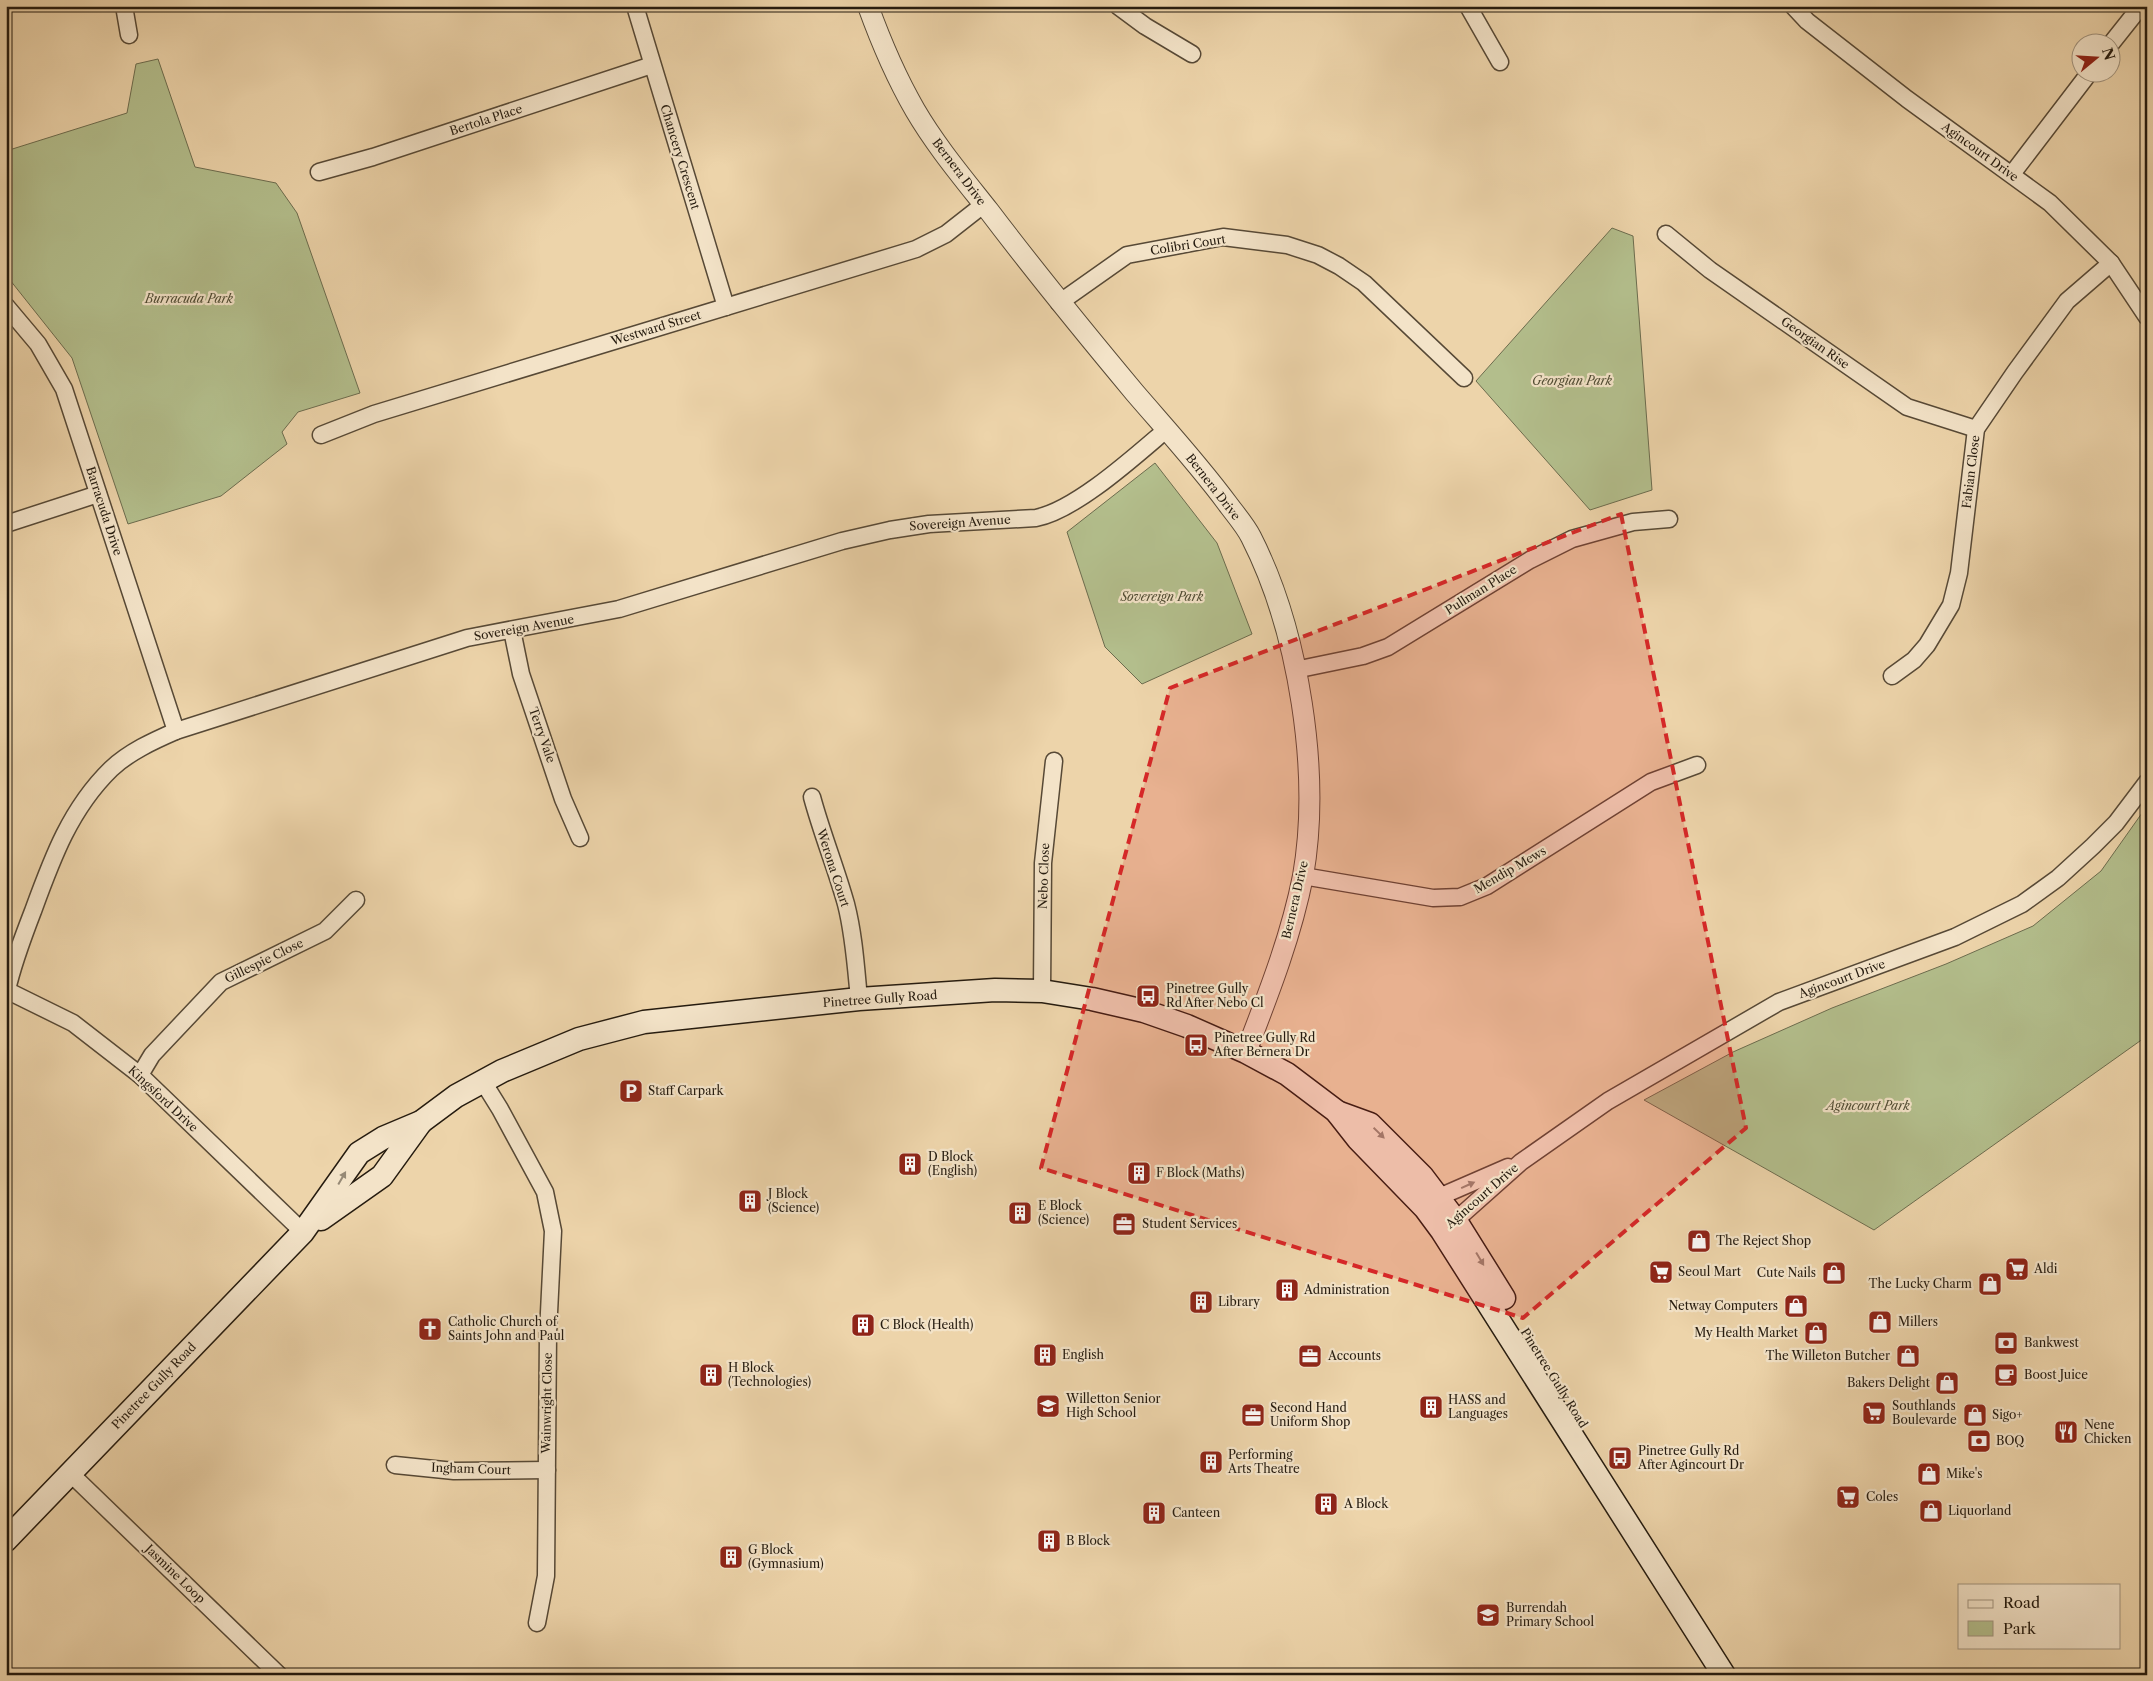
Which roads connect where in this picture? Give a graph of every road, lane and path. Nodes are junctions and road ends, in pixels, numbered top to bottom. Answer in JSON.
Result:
{"nodes":[{"id":1,"x":124,"y":6,"type":"edge"},
{"id":2,"x":635,"y":6,"type":"edge"},
{"id":3,"x":868,"y":6,"type":"edge"},
{"id":4,"x":1118,"y":6,"type":"edge"},
{"id":5,"x":1468,"y":6,"type":"edge"},
{"id":6,"x":1793,"y":6,"type":"edge"},
{"id":7,"x":2141,"y":6,"type":"edge"},
{"id":8,"x":2120,"y":33,"type":"edge"},
{"id":9,"x":129,"y":35,"type":"dead end"},
{"id":10,"x":1192,"y":54,"type":"dead end"},
{"id":11,"x":1500,"y":62,"type":"dead end"},
{"id":12,"x":652,"y":65,"type":"junction"},
{"id":13,"x":2082,"y":82,"type":"edge"},
{"id":14,"x":319,"y":172,"type":"dead end"},
{"id":15,"x":2012,"y":174,"type":"junction"},
{"id":16,"x":983,"y":204,"type":"junction"},
{"id":17,"x":1666,"y":234,"type":"dead end"},
{"id":18,"x":2111,"y":263,"type":"junction"},
{"id":19,"x":1059,"y":303,"type":"junction"},
{"id":20,"x":6,"y":306,"type":"edge"},
{"id":21,"x":726,"y":307,"type":"junction"},
{"id":22,"x":2147,"y":317,"type":"edge"},
{"id":23,"x":1464,"y":378,"type":"dead end"},
{"id":24,"x":1167,"y":429,"type":"junction"},
{"id":25,"x":1976,"y":430,"type":"junction"},
{"id":26,"x":320,"y":435,"type":"dead end"},
{"id":27,"x":98,"y":494,"type":"junction"},
{"id":28,"x":1670,"y":519,"type":"dead end"},
{"id":29,"x":6,"y":524,"type":"edge"},
{"id":30,"x":512,"y":630,"type":"junction"},
{"id":31,"x":1296,"y":670,"type":"junction"},
{"id":32,"x":1892,"y":676,"type":"dead end"},
{"id":33,"x":176,"y":731,"type":"junction"},
{"id":34,"x":1054,"y":762,"type":"dead end"},
{"id":35,"x":1697,"y":765,"type":"dead end"},
{"id":36,"x":2147,"y":782,"type":"edge"},
{"id":37,"x":812,"y":797,"type":"dead end"},
{"id":38,"x":580,"y":838,"type":"dead end"},
{"id":39,"x":1303,"y":876,"type":"junction"},
{"id":40,"x":356,"y":900,"type":"dead end"},
{"id":41,"x":6,"y":990,"type":"edge"},
{"id":42,"x":1042,"y":991,"type":"junction"},
{"id":43,"x":860,"y":1000,"type":"junction"},
{"id":44,"x":1246,"y":1052,"type":"junction"},
{"id":45,"x":140,"y":1075,"type":"junction"},
{"id":46,"x":482,"y":1080,"type":"junction"},
{"id":47,"x":421,"y":1122,"type":"junction"},
{"id":48,"x":1521,"y":1162,"type":"junction"},
{"id":49,"x":1432,"y":1202,"type":"junction"},
{"id":50,"x":1449,"y":1226,"type":"junction"},
{"id":51,"x":303,"y":1232,"type":"junction"},
{"id":52,"x":395,"y":1465,"type":"dead end"},
{"id":53,"x":547,"y":1470,"type":"junction"},
{"id":54,"x":71,"y":1474,"type":"junction"},
{"id":55,"x":6,"y":1540,"type":"edge"},
{"id":56,"x":537,"y":1623,"type":"dead end"},
{"id":57,"x":279,"y":1675,"type":"edge"},
{"id":58,"x":1724,"y":1675,"type":"edge"},
{"id":59,"x":1742,"y":1675,"type":"edge"}],
"edges":[{"from":1,"to":9,"type":"street"},
{"from":2,"to":12,"type":"street","name":"Chancery Crescent"},
{"from":3,"to":16,"type":"street","name":"Bernera Drive"},
{"from":4,"to":10,"type":"street"},
{"from":5,"to":11,"type":"street"},
{"from":6,"to":15,"type":"street","name":"Agincourt Drive"},
{"from":7,"to":8,"type":"street"},
{"from":12,"to":14,"type":"street","name":"Bertola Place"},
{"from":12,"to":21,"type":"street","name":"Chancery Crescent"},
{"from":13,"to":15,"type":"street"},
{"from":15,"to":18,"type":"street","name":"Agincourt Drive"},
{"from":16,"to":19,"type":"street","name":"Bernera Drive"},
{"from":16,"to":21,"type":"street","name":"Westward Street"},
{"from":17,"to":25,"type":"street","name":"Georgian Rise"},
{"from":18,"to":22,"type":"street","name":"Agincourt Drive"},
{"from":18,"to":25,"type":"street","name":"Fabian Close"},
{"from":19,"to":23,"type":"street","name":"Colibri Court"},
{"from":19,"to":24,"type":"street","name":"Bernera Drive"},
{"from":20,"to":27,"type":"street","name":"Barracuda Drive"},
{"from":21,"to":26,"type":"street","name":"Westward Street"},
{"from":24,"to":30,"type":"street","name":"Sovereign Avenue"},
{"from":24,"to":31,"type":"street","name":"Bernera Drive"},
{"from":25,"to":32,"type":"street","name":"Fabian Close"},
{"from":27,"to":29,"type":"street"},
{"from":27,"to":33,"type":"street","name":"Barracuda Drive"},
{"from":28,"to":31,"type":"street","name":"Pullman Place"},
{"from":30,"to":33,"type":"street","name":"Sovereign Avenue"},
{"from":30,"to":38,"type":"street","name":"Terry Vale"},
{"from":31,"to":39,"type":"street","name":"Bernera Drive"},
{"from":33,"to":41,"type":"street","name":"Sovereign Avenue"},
{"from":34,"to":42,"type":"street","name":"Nebo Close"},
{"from":35,"to":39,"type":"street","name":"Mendip Mews"},
{"from":36,"to":48,"type":"street","name":"Agincourt Drive"},
{"from":37,"to":43,"type":"street","name":"Werona Court"},
{"from":39,"to":44,"type":"street","name":"Bernera Drive"},
{"from":40,"to":45,"type":"street","name":"Gillespie Close"},
{"from":41,"to":45,"type":"street","name":"Kingsford Drive"},
{"from":42,"to":43,"type":"main road","name":"Pinetree Gully Road"},
{"from":42,"to":44,"type":"main road","name":"Pinetree Gully Road"},
{"from":43,"to":46,"type":"main road","name":"Pinetree Gully Road"},
{"from":44,"to":49,"type":"main road","name":"Pinetree Gully Road"},
{"from":45,"to":51,"type":"street","name":"Kingsford Drive"},
{"from":46,"to":47,"type":"main road","name":"Pinetree Gully Road"},
{"from":46,"to":53,"type":"street","name":"Wainwright Close"},
{"from":47,"to":51,"type":"main road","name":"Pinetree Gully Road"},
{"from":51,"to":47,"type":"main road","name":"Pinetree Gully Road","one_way":true},
{"from":49,"to":48,"type":"street","name":"Agincourt Drive","one_way":true},
{"from":48,"to":50,"type":"street","name":"Agincourt Drive"},
{"from":49,"to":50,"type":"main road","name":"Pinetree Gully Road"},
{"from":50,"to":58,"type":"main road","name":"Pinetree Gully Road"},
{"from":50,"to":59,"type":"main road","name":"Pinetree Gully Road","one_way":true},
{"from":51,"to":54,"type":"main road","name":"Pinetree Gully Road"},
{"from":52,"to":53,"type":"street","name":"Ingham Court"},
{"from":53,"to":56,"type":"street","name":"Wainwright Close"},
{"from":54,"to":55,"type":"main road","name":"Pinetree Gully Road"},
{"from":54,"to":57,"type":"street","name":"Jasmine Loop"}]}
